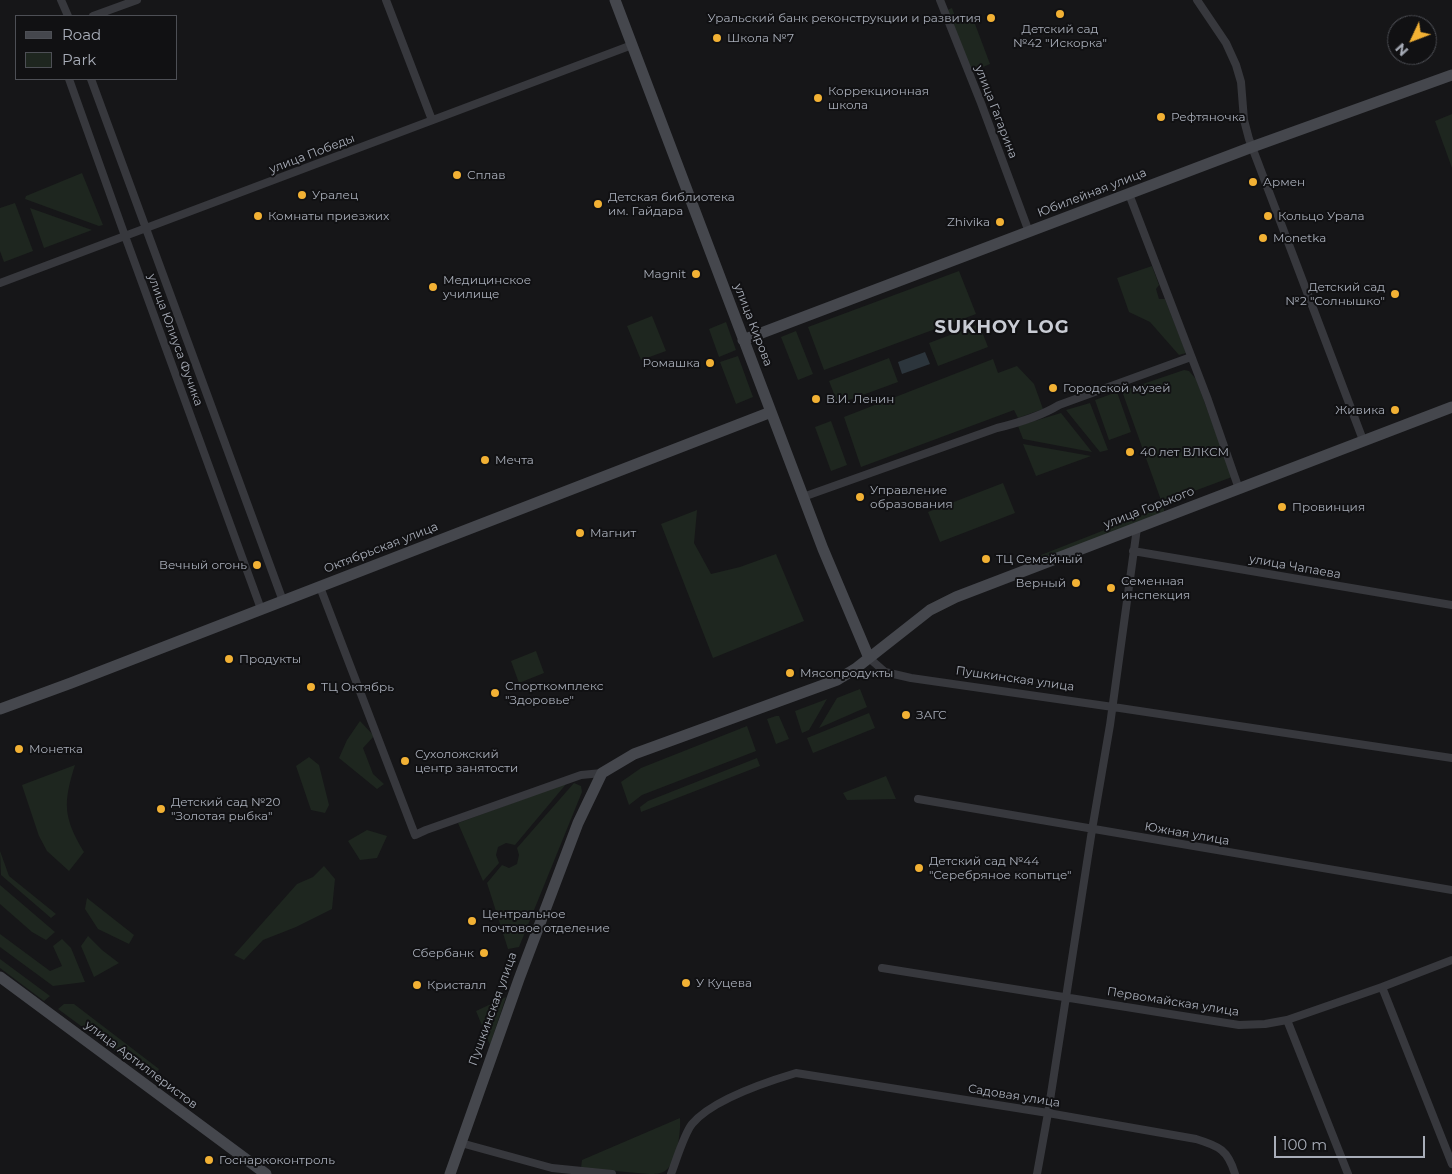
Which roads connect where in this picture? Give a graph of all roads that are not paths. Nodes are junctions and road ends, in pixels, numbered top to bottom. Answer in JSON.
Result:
{"nodes":[{"id":1,"x":60,"y":0,"type":"edge"},
{"id":2,"x":137,"y":0,"type":"edge"},
{"id":3,"x":386,"y":0,"type":"edge"},
{"id":4,"x":615,"y":0,"type":"edge"},
{"id":5,"x":940,"y":0,"type":"edge"},
{"id":6,"x":1197,"y":0,"type":"edge"},
{"id":7,"x":68,"y":15,"type":"edge"},
{"id":8,"x":96,"y":15,"type":"edge"},
{"id":9,"x":632,"y":45,"type":"junction"},
{"id":10,"x":1452,"y":75,"type":"edge"},
{"id":11,"x":69,"y":80,"type":"edge"},
{"id":12,"x":91,"y":80,"type":"edge"},
{"id":13,"x":432,"y":120,"type":"junction"},
{"id":14,"x":1252,"y":147,"type":"junction"},
{"id":15,"x":1129,"y":194,"type":"junction"},
{"id":16,"x":145,"y":229,"type":"junction"},
{"id":17,"x":1029,"y":232,"type":"junction"},
{"id":18,"x":125,"y":236,"type":"junction"},
{"id":19,"x":0,"y":283,"type":"edge"},
{"id":20,"x":744,"y":340,"type":"junction"},
{"id":21,"x":1191,"y":357,"type":"junction"},
{"id":22,"x":1452,"y":407,"type":"edge"},
{"id":23,"x":771,"y":412,"type":"junction"},
{"id":24,"x":1363,"y":440,"type":"junction"},
{"id":25,"x":1239,"y":489,"type":"junction"},
{"id":26,"x":803,"y":497,"type":"junction"},
{"id":27,"x":1137,"y":528,"type":"junction"},
{"id":28,"x":1133,"y":551,"type":"junction"},
{"id":29,"x":320,"y":586,"type":"junction"},
{"id":30,"x":283,"y":601,"type":"junction"},
{"id":31,"x":1452,"y":605,"type":"edge"},
{"id":32,"x":262,"y":609,"type":"junction"},
{"id":33,"x":869,"y":658,"type":"junction"},
{"id":34,"x":1113,"y":707,"type":"junction"},
{"id":35,"x":0,"y":708,"type":"edge"},
{"id":36,"x":1452,"y":758,"type":"edge"},
{"id":37,"x":602,"y":773,"type":"junction"},
{"id":38,"x":918,"y":799,"type":"dead end"},
{"id":39,"x":1092,"y":830,"type":"junction"},
{"id":40,"x":1452,"y":890,"type":"edge"},
{"id":41,"x":1452,"y":960,"type":"edge"},
{"id":42,"x":882,"y":968,"type":"dead end"},
{"id":43,"x":0,"y":977,"type":"edge"},
{"id":44,"x":1382,"y":987,"type":"junction"},
{"id":45,"x":1066,"y":997,"type":"junction"},
{"id":46,"x":1287,"y":1020,"type":"junction"},
{"id":47,"x":1048,"y":1113,"type":"junction"},
{"id":48,"x":461,"y":1142,"type":"junction"},
{"id":49,"x":1452,"y":1164,"type":"edge"},
{"id":50,"x":266,"y":1174,"type":"edge"},
{"id":51,"x":450,"y":1174,"type":"edge"},
{"id":52,"x":612,"y":1174,"type":"edge"},
{"id":53,"x":671,"y":1174,"type":"edge"},
{"id":54,"x":1037,"y":1174,"type":"edge"},
{"id":55,"x":1235,"y":1174,"type":"edge"},
{"id":56,"x":1348,"y":1174,"type":"edge"}],
"edges":[{"from":1,"to":7,"type":"street"},
{"from":2,"to":8,"type":"street"},
{"from":3,"to":13,"type":"street"},
{"from":4,"to":9,"type":"street","name":"улица Кирова"},
{"from":5,"to":17,"type":"street","name":"улица Гагарина"},
{"from":6,"to":14,"type":"street"},
{"from":9,"to":13,"type":"street","name":"улица Победы"},
{"from":9,"to":20,"type":"street","name":"улица Кирова"},
{"from":10,"to":14,"type":"street","name":"Юбилейная улица"},
{"from":11,"to":18,"type":"street","name":"улица Юлиуса Фучика"},
{"from":12,"to":16,"type":"street","name":"улица Юлиуса Фучика"},
{"from":13,"to":16,"type":"street","name":"улица Победы"},
{"from":14,"to":15,"type":"street","name":"Юбилейная улица"},
{"from":14,"to":24,"type":"street"},
{"from":15,"to":17,"type":"street","name":"Юбилейная улица"},
{"from":15,"to":21,"type":"street"},
{"from":16,"to":18,"type":"street","name":"улица Победы"},
{"from":16,"to":30,"type":"street","name":"улица Юлиуса Фучика"},
{"from":17,"to":20,"type":"street","name":"Юбилейная улица"},
{"from":18,"to":19,"type":"street","name":"улица Победы"},
{"from":18,"to":32,"type":"street","name":"улица Юлиуса Фучика"},
{"from":20,"to":23,"type":"street","name":"улица Кирова"},
{"from":21,"to":25,"type":"street"},
{"from":21,"to":26,"type":"street"},
{"from":22,"to":24,"type":"street","name":"улица Горького"},
{"from":23,"to":26,"type":"street","name":"улица Кирова"},
{"from":23,"to":29,"type":"street","name":"Октябрьская улица"},
{"from":24,"to":25,"type":"street","name":"улица Горького"},
{"from":25,"to":27,"type":"street","name":"улица Горького"},
{"from":26,"to":33,"type":"street","name":"улица Кирова"},
{"from":27,"to":28,"type":"street"},
{"from":27,"to":33,"type":"street","name":"улица Горького"},
{"from":28,"to":31,"type":"street","name":"улица Чапаева"},
{"from":28,"to":34,"type":"street"},
{"from":29,"to":30,"type":"street","name":"Октябрьская улица"},
{"from":29,"to":37,"type":"street"},
{"from":30,"to":32,"type":"street","name":"Октябрьская улица"},
{"from":32,"to":35,"type":"street","name":"Октябрьская улица"},
{"from":33,"to":34,"type":"street","name":"Пушкинская улица"},
{"from":33,"to":37,"type":"street"},
{"from":34,"to":36,"type":"street","name":"Пушкинская улица"},
{"from":34,"to":39,"type":"street"},
{"from":37,"to":48,"type":"street","name":"Пушкинская улица"},
{"from":38,"to":39,"type":"street","name":"Южная улица"},
{"from":39,"to":40,"type":"street","name":"Южная улица"},
{"from":39,"to":45,"type":"street"},
{"from":41,"to":44,"type":"street","name":"Первомайская улица"},
{"from":42,"to":45,"type":"street","name":"Первомайская улица"},
{"from":43,"to":50,"type":"street","name":"улица Артиллеристов"},
{"from":44,"to":46,"type":"street","name":"Первомайская улица"},
{"from":44,"to":49,"type":"street"},
{"from":45,"to":46,"type":"street","name":"Первомайская улица"},
{"from":45,"to":47,"type":"street"},
{"from":46,"to":56,"type":"street"},
{"from":47,"to":53,"type":"street","name":"Садовая улица"},
{"from":47,"to":54,"type":"street"},
{"from":47,"to":55,"type":"street","name":"Садовая улица"},
{"from":48,"to":51,"type":"street","name":"Пушкинская улица"},
{"from":48,"to":52,"type":"street"}]}
